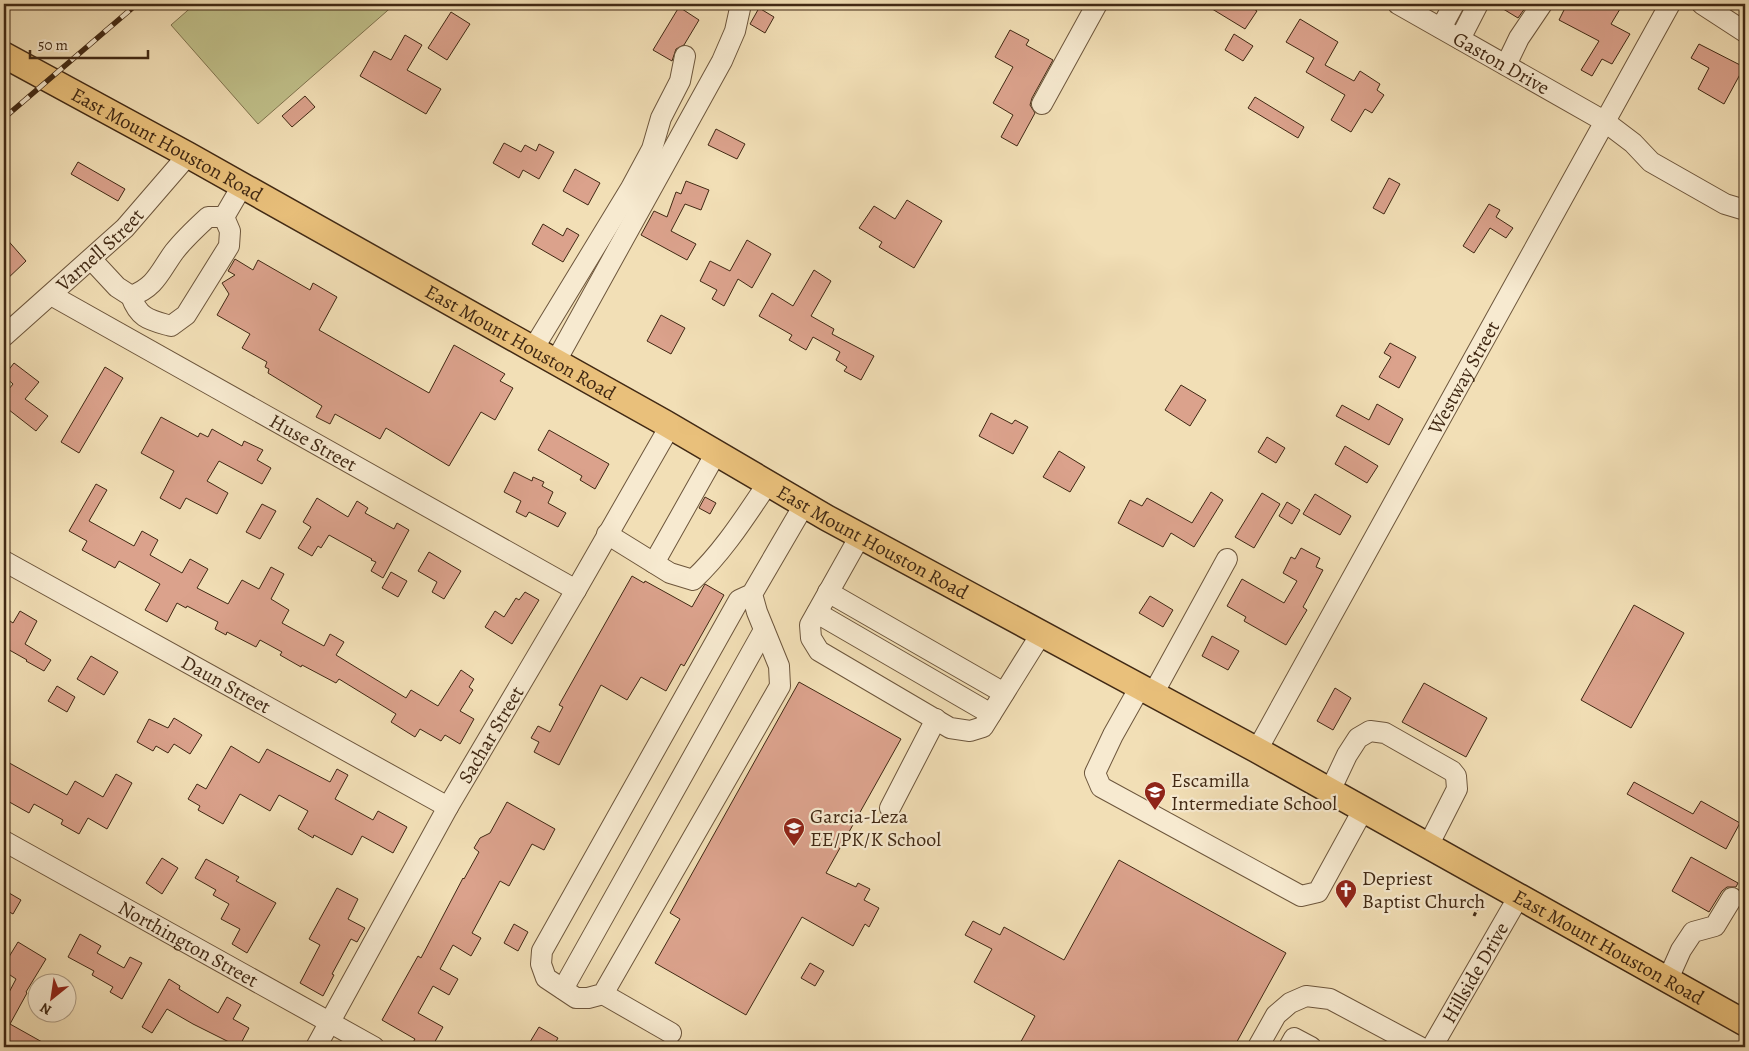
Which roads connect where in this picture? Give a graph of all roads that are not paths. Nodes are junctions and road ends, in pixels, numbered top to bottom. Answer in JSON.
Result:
{"nodes":[{"id":1,"x":741,"y":4,"type":"edge"},
{"id":2,"x":1098,"y":4,"type":"edge"},
{"id":3,"x":1398,"y":4,"type":"edge"},
{"id":4,"x":1454,"y":4,"type":"edge"},
{"id":5,"x":1478,"y":4,"type":"edge"},
{"id":6,"x":1542,"y":4,"type":"edge"},
{"id":7,"x":1670,"y":4,"type":"edge"},
{"id":8,"x":1702,"y":4,"type":"edge"},
{"id":9,"x":1441,"y":28,"type":"junction"},
{"id":10,"x":1745,"y":32,"type":"edge"},
{"id":11,"x":1460,"y":39,"type":"junction"},
{"id":12,"x":4,"y":55,"type":"edge"},
{"id":13,"x":685,"y":56,"type":"dead end"},
{"id":14,"x":1506,"y":66,"type":"junction"},
{"id":15,"x":1042,"y":104,"type":"dead end"},
{"id":16,"x":1604,"y":121,"type":"junction"},
{"id":17,"x":188,"y":155,"type":"junction"},
{"id":18,"x":242,"y":186,"type":"junction"},
{"id":19,"x":1745,"y":210,"type":"edge"},
{"id":20,"x":224,"y":217,"type":"junction"},
{"id":21,"x":91,"y":259,"type":"junction"},
{"id":22,"x":51,"y":295,"type":"junction"},
{"id":23,"x":131,"y":296,"type":"junction"},
{"id":24,"x":4,"y":336,"type":"edge"},
{"id":25,"x":533,"y":349,"type":"junction"},
{"id":26,"x":556,"y":361,"type":"junction"},
{"id":27,"x":670,"y":426,"type":"junction"},
{"id":28,"x":716,"y":453,"type":"junction"},
{"id":29,"x":768,"y":483,"type":"junction"},
{"id":30,"x":804,"y":505,"type":"junction"},
{"id":31,"x":607,"y":534,"type":"junction"},
{"id":32,"x":860,"y":536,"type":"junction"},
{"id":33,"x":1227,"y":559,"type":"dead end"},
{"id":34,"x":4,"y":561,"type":"edge"},
{"id":35,"x":654,"y":563,"type":"junction"},
{"id":36,"x":576,"y":590,"type":"junction"},
{"id":37,"x":828,"y":592,"type":"junction"},
{"id":38,"x":752,"y":594,"type":"junction"},
{"id":39,"x":816,"y":613,"type":"junction"},
{"id":40,"x":764,"y":630,"type":"junction"},
{"id":41,"x":1041,"y":634,"type":"junction"},
{"id":42,"x":1146,"y":691,"type":"junction"},
{"id":43,"x":1004,"y":693,"type":"junction"},
{"id":44,"x":991,"y":714,"type":"junction"},
{"id":45,"x":936,"y":719,"type":"junction"},
{"id":46,"x":1257,"y":750,"type":"junction"},
{"id":47,"x":1330,"y":791,"type":"junction"},
{"id":48,"x":448,"y":808,"type":"junction"},
{"id":49,"x":890,"y":808,"type":"dead end"},
{"id":50,"x":1363,"y":810,"type":"junction"},
{"id":51,"x":4,"y":842,"type":"edge"},
{"id":52,"x":1428,"y":846,"type":"junction"},
{"id":53,"x":1519,"y":896,"type":"junction"},
{"id":54,"x":1732,"y":898,"type":"dead end"},
{"id":55,"x":1668,"y":979,"type":"junction"},
{"id":56,"x":563,"y":990,"type":"junction"},
{"id":57,"x":603,"y":994,"type":"junction"},
{"id":58,"x":330,"y":1022,"type":"junction"},
{"id":59,"x":1745,"y":1023,"type":"edge"},
{"id":60,"x":671,"y":1033,"type":"dead end"},
{"id":61,"x":316,"y":1047,"type":"edge"},
{"id":62,"x":374,"y":1047,"type":"edge"},
{"id":63,"x":1258,"y":1047,"type":"edge"},
{"id":64,"x":1289,"y":1047,"type":"edge"},
{"id":65,"x":1311,"y":1047,"type":"edge"},
{"id":66,"x":1420,"y":1047,"type":"edge"},
{"id":67,"x":1432,"y":1047,"type":"edge"}],
"edges":[{"from":1,"to":26,"type":"street"},
{"from":2,"to":15,"type":"street"},
{"from":3,"to":9,"type":"street","name":"Gaston Drive"},
{"from":4,"to":9,"type":"street"},
{"from":5,"to":11,"type":"street"},
{"from":6,"to":14,"type":"street"},
{"from":7,"to":16,"type":"street","name":"Westway Street"},
{"from":8,"to":10,"type":"street"},
{"from":9,"to":11,"type":"street","name":"Gaston Drive"},
{"from":11,"to":14,"type":"street","name":"Gaston Drive"},
{"from":12,"to":17,"type":"main road","name":"East Mount Houston Road"},
{"from":13,"to":25,"type":"street"},
{"from":14,"to":16,"type":"street","name":"Gaston Drive"},
{"from":16,"to":19,"type":"street","name":"Gaston Drive"},
{"from":16,"to":46,"type":"street","name":"Westway Street"},
{"from":17,"to":18,"type":"main road","name":"East Mount Houston Road"},
{"from":17,"to":21,"type":"street","name":"Varnell Street"},
{"from":18,"to":20,"type":"street"},
{"from":18,"to":25,"type":"main road","name":"East Mount Houston Road"},
{"from":20,"to":23,"type":"street"},
{"from":20,"to":23,"type":"street"},
{"from":21,"to":22,"type":"street","name":"Varnell Street"},
{"from":21,"to":23,"type":"street"},
{"from":22,"to":24,"type":"street","name":"Varnell Street"},
{"from":22,"to":36,"type":"street","name":"Huse Street"},
{"from":25,"to":26,"type":"main road","name":"East Mount Houston Road"},
{"from":26,"to":27,"type":"main road","name":"East Mount Houston Road"},
{"from":27,"to":28,"type":"main road","name":"East Mount Houston Road"},
{"from":27,"to":31,"type":"street","name":"Sachar Street"},
{"from":28,"to":29,"type":"main road","name":"East Mount Houston Road"},
{"from":28,"to":35,"type":"street"},
{"from":29,"to":30,"type":"main road","name":"East Mount Houston Road"},
{"from":29,"to":35,"type":"street"},
{"from":30,"to":32,"type":"main road","name":"East Mount Houston Road"},
{"from":30,"to":38,"type":"street"},
{"from":31,"to":35,"type":"street"},
{"from":31,"to":36,"type":"street","name":"Sachar Street"},
{"from":32,"to":37,"type":"street"},
{"from":32,"to":41,"type":"main road","name":"East Mount Houston Road"},
{"from":33,"to":42,"type":"street"},
{"from":34,"to":48,"type":"street","name":"Daun Street"},
{"from":36,"to":48,"type":"street","name":"Sachar Street"},
{"from":37,"to":39,"type":"street"},
{"from":37,"to":43,"type":"street"},
{"from":38,"to":40,"type":"street"},
{"from":38,"to":56,"type":"street"},
{"from":39,"to":44,"type":"street"},
{"from":39,"to":45,"type":"street"},
{"from":40,"to":56,"type":"street"},
{"from":40,"to":57,"type":"street"},
{"from":41,"to":42,"type":"main road","name":"East Mount Houston Road"},
{"from":41,"to":43,"type":"street"},
{"from":42,"to":46,"type":"main road","name":"East Mount Houston Road"},
{"from":42,"to":50,"type":"street"},
{"from":43,"to":44,"type":"street"},
{"from":44,"to":45,"type":"street"},
{"from":45,"to":49,"type":"street"},
{"from":46,"to":47,"type":"main road","name":"East Mount Houston Road"},
{"from":47,"to":50,"type":"main road","name":"East Mount Houston Road"},
{"from":47,"to":52,"type":"street"},
{"from":48,"to":58,"type":"street","name":"Sachar Street"},
{"from":50,"to":52,"type":"main road","name":"East Mount Houston Road"},
{"from":51,"to":58,"type":"street","name":"Northington Street"},
{"from":52,"to":53,"type":"main road","name":"East Mount Houston Road"},
{"from":53,"to":55,"type":"main road","name":"East Mount Houston Road"},
{"from":53,"to":67,"type":"street","name":"Hillside Drive"},
{"from":54,"to":55,"type":"street"},
{"from":55,"to":59,"type":"main road","name":"East Mount Houston Road"},
{"from":56,"to":57,"type":"street"},
{"from":57,"to":60,"type":"street"},
{"from":58,"to":61,"type":"street","name":"Sachar Street"},
{"from":58,"to":62,"type":"street","name":"Northington Street"},
{"from":63,"to":66,"type":"street"},
{"from":64,"to":65,"type":"street"}]}
